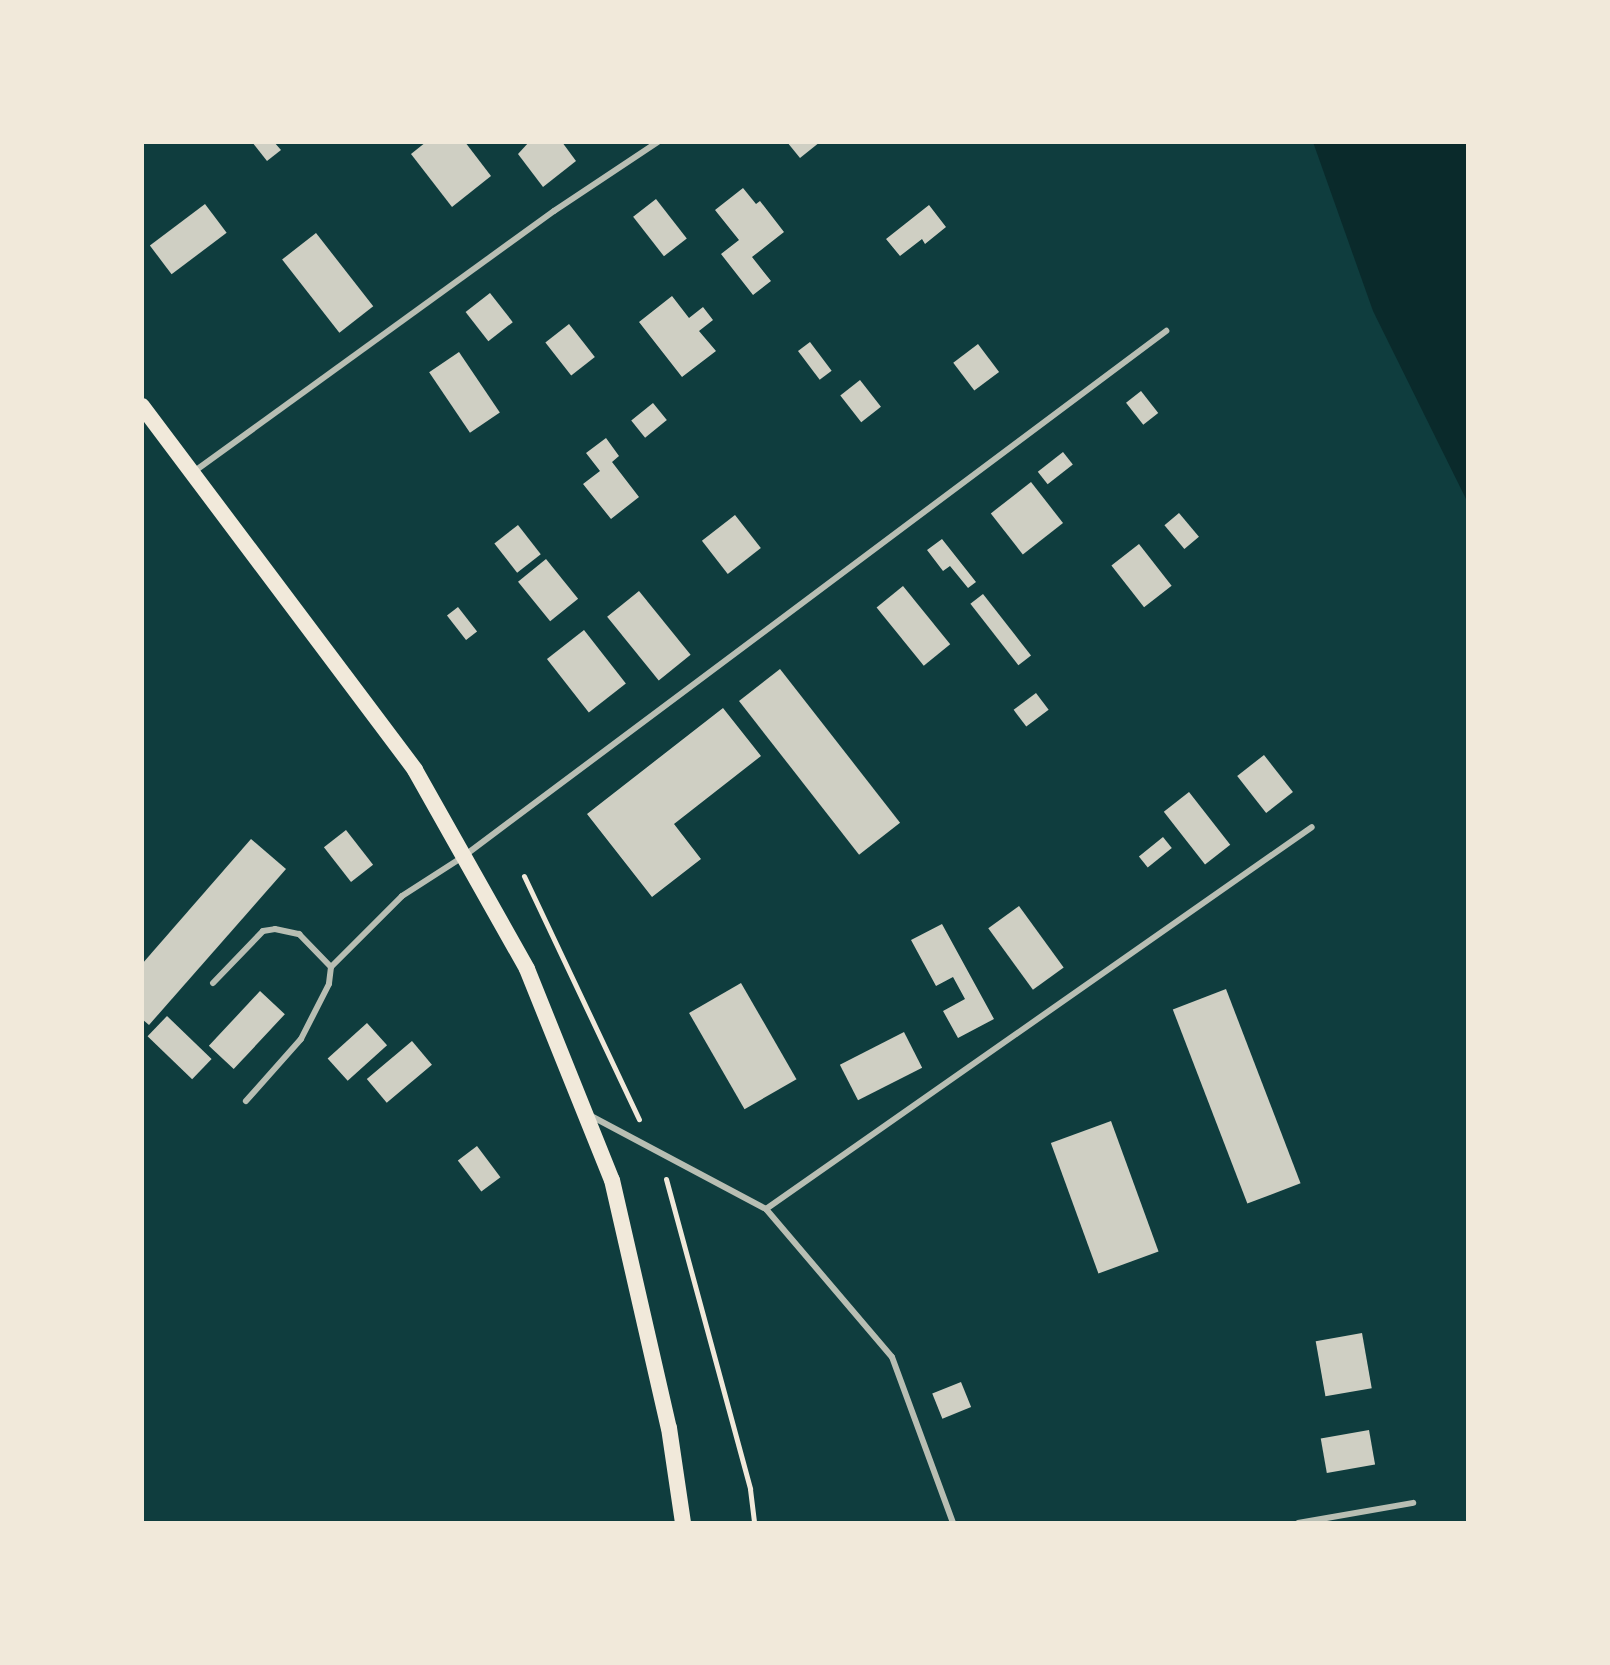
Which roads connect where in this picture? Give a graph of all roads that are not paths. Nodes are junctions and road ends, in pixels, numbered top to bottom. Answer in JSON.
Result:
{"nodes":[{"id":1,"x":658,"y":142,"type":"edge"},
{"id":2,"x":1166,"y":331,"type":"dead end"},
{"id":3,"x":142,"y":406,"type":"edge"},
{"id":4,"x":192,"y":473,"type":"junction"},
{"id":5,"x":1312,"y":827,"type":"dead end"},
{"id":6,"x":464,"y":856,"type":"junction"},
{"id":7,"x":331,"y":967,"type":"junction"},
{"id":8,"x":213,"y":983,"type":"dead end"},
{"id":9,"x":246,"y":1101,"type":"dead end"},
{"id":10,"x":584,"y":1113,"type":"junction"},
{"id":11,"x":766,"y":1209,"type":"junction"},
{"id":12,"x":1413,"y":1503,"type":"dead end"},
{"id":13,"x":683,"y":1523,"type":"edge"},
{"id":14,"x":953,"y":1523,"type":"edge"},
{"id":15,"x":1298,"y":1523,"type":"edge"}],
"edges":[{"from":1,"to":4,"type":"lane"},
{"from":2,"to":6,"type":"lane"},
{"from":3,"to":4,"type":"main road"},
{"from":4,"to":6,"type":"main road"},
{"from":5,"to":11,"type":"lane"},
{"from":6,"to":7,"type":"lane"},
{"from":6,"to":10,"type":"main road"},
{"from":7,"to":8,"type":"lane"},
{"from":7,"to":9,"type":"lane"},
{"from":10,"to":11,"type":"lane"},
{"from":10,"to":13,"type":"main road"},
{"from":11,"to":14,"type":"lane"},
{"from":12,"to":15,"type":"lane"}]}
